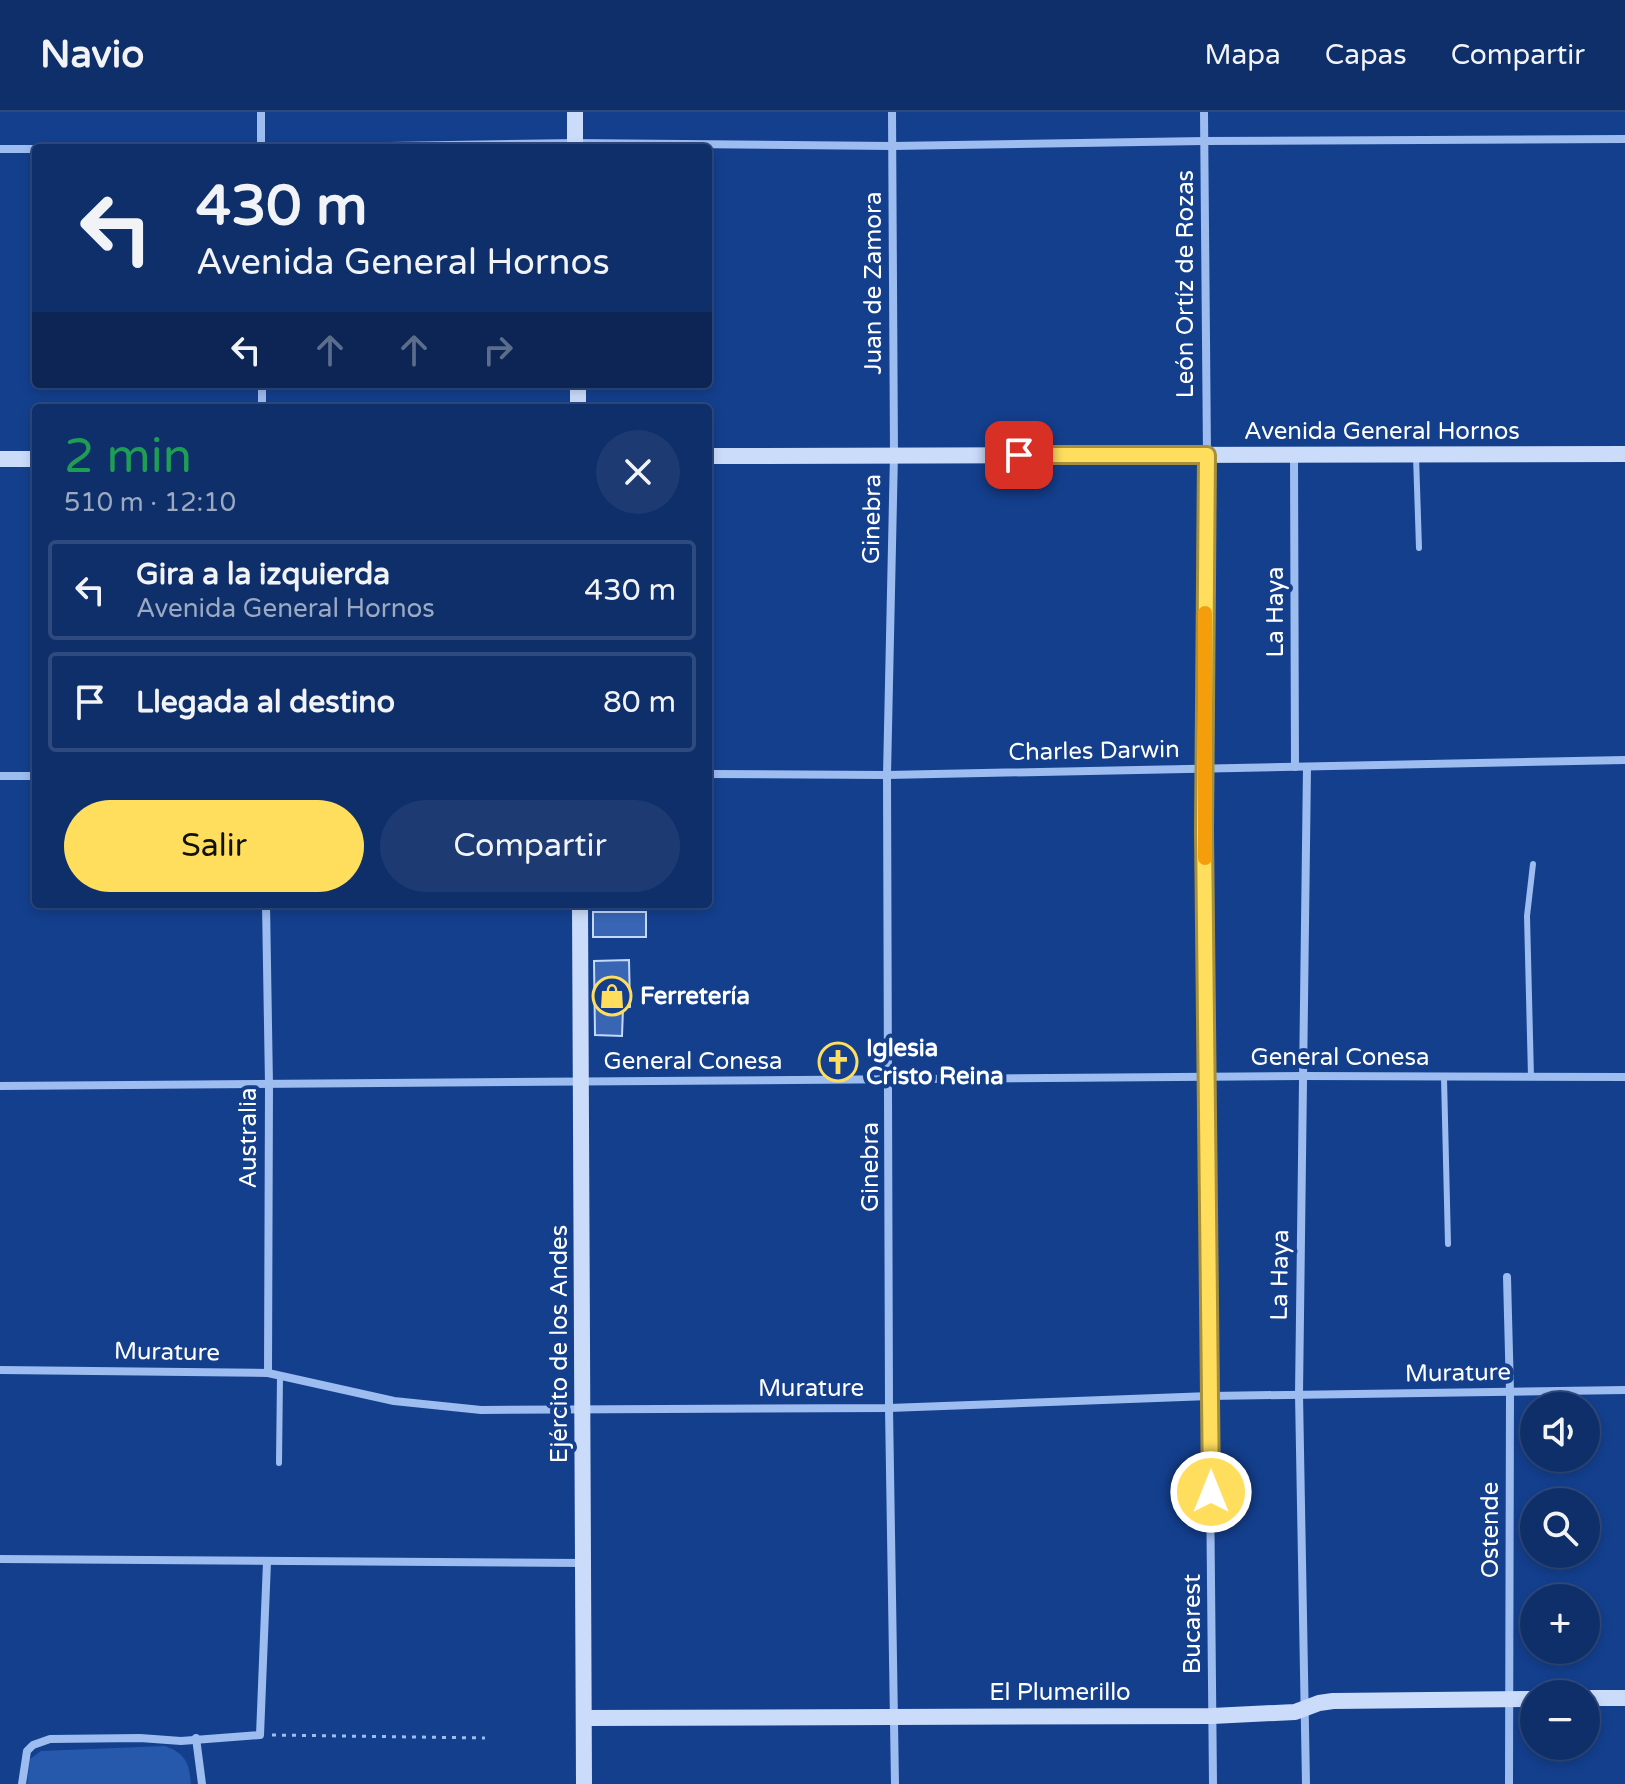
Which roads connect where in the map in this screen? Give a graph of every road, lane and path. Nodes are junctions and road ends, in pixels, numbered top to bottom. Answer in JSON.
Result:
{"nodes":[{"id":1,"x":261,"y":112,"type":"edge"},
{"id":2,"x":575,"y":112,"type":"edge"},
{"id":3,"x":892,"y":112,"type":"edge"},
{"id":4,"x":1204,"y":112,"type":"edge"},
{"id":5,"x":1625,"y":139,"type":"edge"},
{"id":6,"x":1204,"y":141,"type":"junction"},
{"id":7,"x":261,"y":144,"type":"edge"},
{"id":8,"x":575,"y":144,"type":"edge"},
{"id":9,"x":712,"y":145,"type":"edge"},
{"id":10,"x":892,"y":146,"type":"junction"},
{"id":11,"x":0,"y":149,"type":"edge"},
{"id":12,"x":32,"y":149,"type":"edge"},
{"id":13,"x":894,"y":454,"type":"junction"},
{"id":14,"x":1625,"y":454,"type":"edge"},
{"id":15,"x":1207,"y":455,"type":"junction"},
{"id":16,"x":712,"y":456,"type":"edge"},
{"id":17,"x":1294,"y":456,"type":"junction"},
{"id":18,"x":1416,"y":456,"type":"junction"},
{"id":19,"x":0,"y":459,"type":"edge"},
{"id":20,"x":32,"y":459,"type":"edge"},
{"id":21,"x":1419,"y":548,"type":"dead end"},
{"id":22,"x":1625,"y":760,"type":"edge"},
{"id":23,"x":1295,"y":767,"type":"junction"},
{"id":24,"x":1307,"y":767,"type":"junction"},
{"id":25,"x":1204,"y":769,"type":"junction"},
{"id":26,"x":712,"y":774,"type":"edge"},
{"id":27,"x":887,"y":775,"type":"junction"},
{"id":28,"x":0,"y":776,"type":"edge"},
{"id":29,"x":32,"y":776,"type":"edge"},
{"id":30,"x":1533,"y":864,"type":"dead end"},
{"id":31,"x":266,"y":908,"type":"edge"},
{"id":32,"x":580,"y":908,"type":"edge"},
{"id":33,"x":1303,"y":1076,"type":"junction"},
{"id":34,"x":1531,"y":1077,"type":"junction"},
{"id":35,"x":1625,"y":1077,"type":"edge"},
{"id":36,"x":1206,"y":1078,"type":"junction"},
{"id":37,"x":1444,"y":1078,"type":"junction"},
{"id":38,"x":580,"y":1081,"type":"junction"},
{"id":39,"x":890,"y":1081,"type":"junction"},
{"id":40,"x":269,"y":1085,"type":"junction"},
{"id":41,"x":0,"y":1086,"type":"edge"},
{"id":42,"x":1448,"y":1244,"type":"dead end"},
{"id":43,"x":1507,"y":1277,"type":"dead end"},
{"id":44,"x":0,"y":1370,"type":"edge"},
{"id":45,"x":268,"y":1373,"type":"junction"},
{"id":46,"x":280,"y":1376,"type":"junction"},
{"id":47,"x":1625,"y":1390,"type":"edge"},
{"id":48,"x":1510,"y":1392,"type":"junction"},
{"id":49,"x":1299,"y":1394,"type":"junction"},
{"id":50,"x":1210,"y":1396,"type":"junction"},
{"id":51,"x":584,"y":1408,"type":"junction"},
{"id":52,"x":889,"y":1408,"type":"junction"},
{"id":53,"x":279,"y":1463,"type":"dead end"},
{"id":54,"x":0,"y":1559,"type":"edge"},
{"id":55,"x":267,"y":1562,"type":"junction"},
{"id":56,"x":583,"y":1563,"type":"junction"},
{"id":57,"x":1600,"y":1698,"type":"edge"},
{"id":58,"x":1625,"y":1698,"type":"edge"},
{"id":59,"x":1511,"y":1699,"type":"junction"},
{"id":60,"x":1520,"y":1699,"type":"edge"},
{"id":61,"x":1306,"y":1708,"type":"junction"},
{"id":62,"x":894,"y":1716,"type":"junction"},
{"id":63,"x":1212,"y":1716,"type":"junction"},
{"id":64,"x":584,"y":1718,"type":"junction"},
{"id":65,"x":260,"y":1735,"type":"junction"},
{"id":66,"x":196,"y":1738,"type":"junction"},
{"id":67,"x":485,"y":1738,"type":"dead end"},
{"id":68,"x":22,"y":1784,"type":"edge"},
{"id":69,"x":202,"y":1784,"type":"edge"},
{"id":70,"x":584,"y":1784,"type":"edge"},
{"id":71,"x":895,"y":1784,"type":"edge"},
{"id":72,"x":1213,"y":1784,"type":"edge"},
{"id":73,"x":1306,"y":1784,"type":"edge"},
{"id":74,"x":1509,"y":1784,"type":"edge"}],
"edges":[{"from":1,"to":7,"type":"street"},
{"from":2,"to":8,"type":"main road"},
{"from":3,"to":10,"type":"street","name":"Juan de Zamora"},
{"from":4,"to":6,"type":"street","name":"León Ortíz de Rozas"},
{"from":5,"to":6,"type":"street"},
{"from":6,"to":10,"type":"street"},
{"from":6,"to":15,"type":"street","name":"León Ortíz de Rozas"},
{"from":9,"to":10,"type":"street"},
{"from":10,"to":13,"type":"street","name":"Juan de Zamora"},
{"from":11,"to":12,"type":"street"},
{"from":13,"to":15,"type":"main road","name":"Avenida General Hornos"},
{"from":13,"to":16,"type":"main road","name":"Avenida General Hornos"},
{"from":13,"to":27,"type":"street","name":"Ginebra"},
{"from":14,"to":18,"type":"main road","name":"Avenida General Hornos"},
{"from":15,"to":17,"type":"main road","name":"Avenida General Hornos"},
{"from":15,"to":25,"type":"street","name":"Bucarest"},
{"from":17,"to":18,"type":"main road","name":"Avenida General Hornos"},
{"from":17,"to":23,"type":"street","name":"La Haya"},
{"from":18,"to":21,"type":"lane"},
{"from":19,"to":20,"type":"main road"},
{"from":22,"to":24,"type":"street","name":"Charles Darwin"},
{"from":23,"to":24,"type":"street","name":"Charles Darwin"},
{"from":23,"to":25,"type":"street","name":"Charles Darwin"},
{"from":24,"to":33,"type":"street","name":"La Haya"},
{"from":25,"to":27,"type":"street","name":"Charles Darwin"},
{"from":25,"to":36,"type":"street","name":"Bucarest"},
{"from":26,"to":27,"type":"street","name":"Charles Darwin"},
{"from":27,"to":39,"type":"street","name":"Ginebra"},
{"from":28,"to":29,"type":"street"},
{"from":30,"to":34,"type":"lane"},
{"from":31,"to":40,"type":"street","name":"Australia"},
{"from":32,"to":38,"type":"main road","name":"Ejército de los Andes"},
{"from":33,"to":36,"type":"street","name":"General Conesa"},
{"from":33,"to":37,"type":"street","name":"General Conesa"},
{"from":33,"to":49,"type":"street","name":"La Haya"},
{"from":34,"to":35,"type":"street","name":"General Conesa"},
{"from":34,"to":37,"type":"street","name":"General Conesa"},
{"from":36,"to":39,"type":"street","name":"General Conesa"},
{"from":36,"to":50,"type":"street","name":"Bucarest"},
{"from":37,"to":42,"type":"lane"},
{"from":38,"to":39,"type":"street","name":"General Conesa"},
{"from":38,"to":40,"type":"street","name":"General Conesa"},
{"from":38,"to":51,"type":"main road","name":"Ejército de los Andes"},
{"from":39,"to":52,"type":"street","name":"Ginebra"},
{"from":40,"to":41,"type":"street","name":"General Conesa"},
{"from":40,"to":45,"type":"street","name":"Australia"},
{"from":43,"to":48,"type":"street","name":"Ostende"},
{"from":44,"to":45,"type":"street","name":"Murature"},
{"from":45,"to":46,"type":"street","name":"Murature"},
{"from":46,"to":51,"type":"street","name":"Murature"},
{"from":46,"to":53,"type":"lane"},
{"from":47,"to":48,"type":"street","name":"Murature"},
{"from":48,"to":49,"type":"street","name":"Murature"},
{"from":48,"to":59,"type":"street","name":"Ostende"},
{"from":49,"to":50,"type":"street","name":"Murature"},
{"from":49,"to":61,"type":"street","name":"La Haya"},
{"from":50,"to":52,"type":"street","name":"Murature"},
{"from":50,"to":63,"type":"street","name":"Bucarest"},
{"from":51,"to":52,"type":"street","name":"Murature"},
{"from":51,"to":56,"type":"main road","name":"Ejército de los Andes"},
{"from":52,"to":62,"type":"street","name":"Ginebra"},
{"from":54,"to":55,"type":"street"},
{"from":55,"to":56,"type":"street"},
{"from":55,"to":65,"type":"street"},
{"from":56,"to":64,"type":"main road","name":"Ejército de los Andes"},
{"from":57,"to":58,"type":"main road"},
{"from":59,"to":60,"type":"main road","name":"El Plumerillo"},
{"from":59,"to":61,"type":"main road","name":"El Plumerillo"},
{"from":59,"to":74,"type":"street","name":"Ostende"},
{"from":61,"to":63,"type":"main road","name":"El Plumerillo"},
{"from":61,"to":73,"type":"street","name":"La Haya"},
{"from":62,"to":63,"type":"main road","name":"El Plumerillo"},
{"from":62,"to":64,"type":"main road","name":"El Plumerillo"},
{"from":62,"to":71,"type":"street","name":"Ginebra"},
{"from":63,"to":72,"type":"street","name":"Bucarest"},
{"from":64,"to":70,"type":"main road","name":"Ejército de los Andes"},
{"from":65,"to":66,"type":"street"},
{"from":65,"to":67,"type":"path"},
{"from":66,"to":68,"type":"street"},
{"from":66,"to":69,"type":"street"}]}
